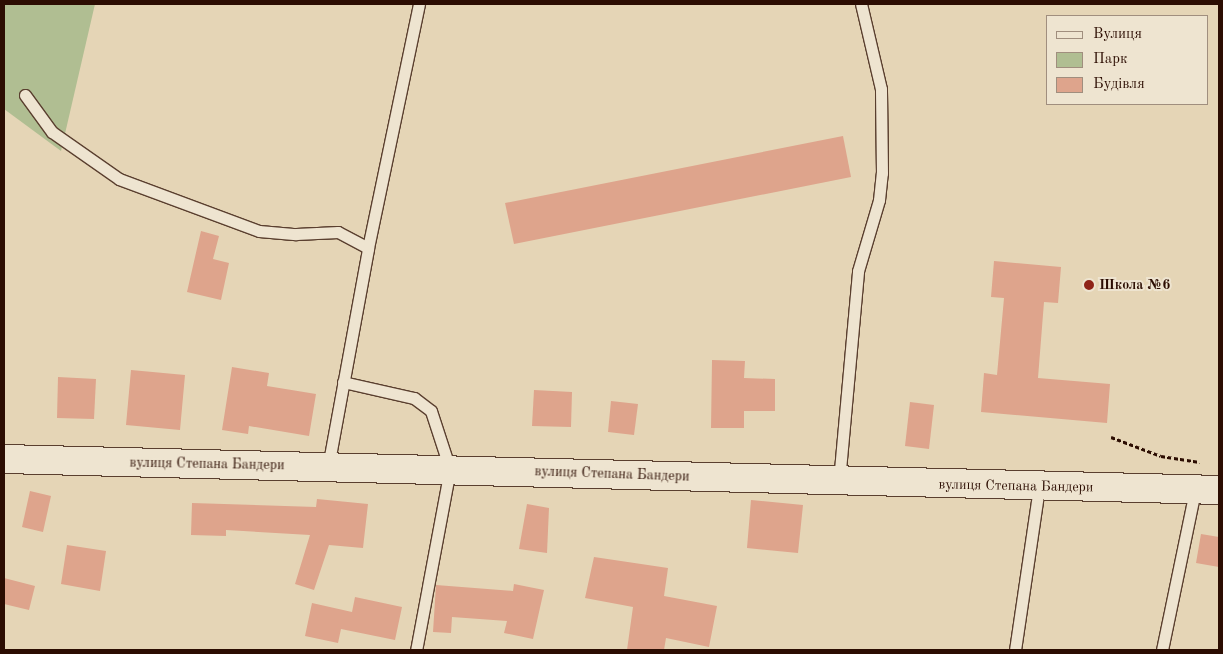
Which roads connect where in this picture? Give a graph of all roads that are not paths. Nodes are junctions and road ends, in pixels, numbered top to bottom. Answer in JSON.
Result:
{"nodes":[{"id":1,"x":419,"y":4,"type":"edge"},
{"id":2,"x":860,"y":4,"type":"edge"},
{"id":3,"x":25,"y":95,"type":"dead end"},
{"id":4,"x":368,"y":248,"type":"junction"},
{"id":5,"x":343,"y":382,"type":"junction"},
{"id":6,"x":4,"y":459,"type":"edge"},
{"id":7,"x":328,"y":467,"type":"junction"},
{"id":8,"x":450,"y":469,"type":"junction"},
{"id":9,"x":839,"y":482,"type":"junction"},
{"id":10,"x":1039,"y":487,"type":"junction"},
{"id":11,"x":1207,"y":490,"type":"edge"},
{"id":12,"x":416,"y":650,"type":"edge"},
{"id":13,"x":1015,"y":650,"type":"edge"},
{"id":14,"x":1162,"y":650,"type":"edge"}],
"edges":[{"from":1,"to":4,"type":"lane"},
{"from":2,"to":9,"type":"lane"},
{"from":3,"to":4,"type":"lane"},
{"from":4,"to":5,"type":"lane"},
{"from":5,"to":7,"type":"lane"},
{"from":5,"to":8,"type":"lane"},
{"from":6,"to":7,"type":"main road","name":"вулиця Степана Бандери"},
{"from":7,"to":8,"type":"main road","name":"вулиця Степана Бандери"},
{"from":8,"to":9,"type":"main road","name":"вулиця Степана Бандери"},
{"from":8,"to":12,"type":"lane"},
{"from":9,"to":10,"type":"main road","name":"вулиця Степана Бандери"},
{"from":10,"to":11,"type":"main road","name":"вулиця Степана Бандери"},
{"from":10,"to":13,"type":"lane"},
{"from":11,"to":14,"type":"lane"}]}
